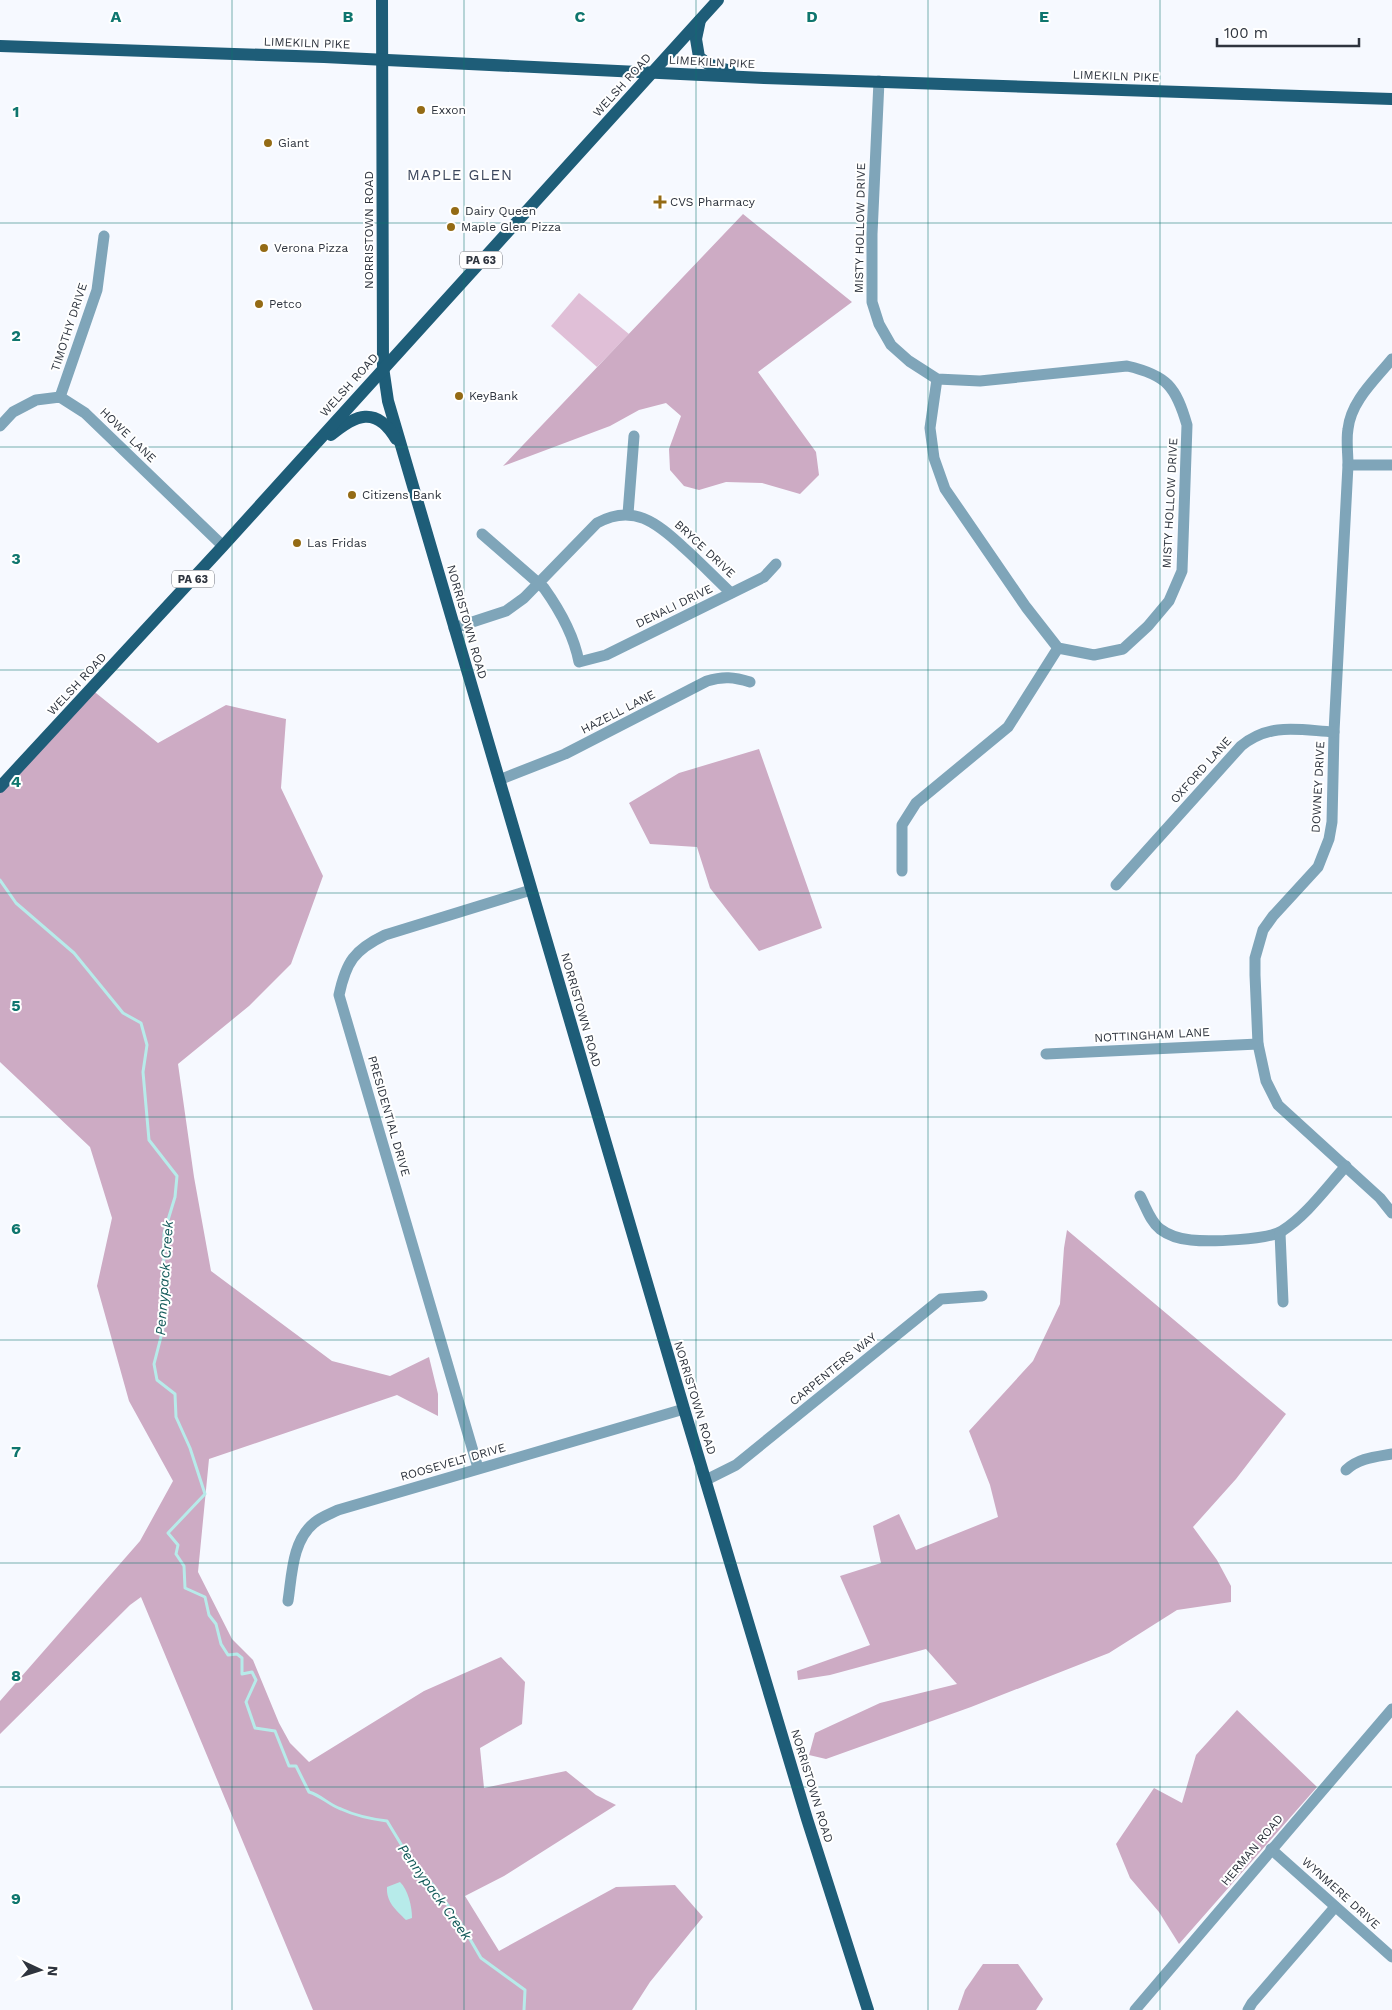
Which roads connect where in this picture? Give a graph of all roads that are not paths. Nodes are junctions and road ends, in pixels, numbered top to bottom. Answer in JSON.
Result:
{"nodes":[{"id":1,"x":382,"y":0,"type":"edge"},
{"id":2,"x":718,"y":0,"type":"edge"},
{"id":3,"x":700,"y":20,"type":"junction"},
{"id":4,"x":0,"y":46,"type":"edge"},
{"id":5,"x":382,"y":60,"type":"junction"},
{"id":6,"x":652,"y":72,"type":"junction"},
{"id":7,"x":764,"y":78,"type":"junction"},
{"id":8,"x":879,"y":81,"type":"junction"},
{"id":9,"x":1392,"y":99,"type":"edge"},
{"id":10,"x":104,"y":236,"type":"dead end"},
{"id":11,"x":1392,"y":359,"type":"edge"},
{"id":12,"x":383,"y":367,"type":"junction"},
{"id":13,"x":937,"y":378,"type":"junction"},
{"id":14,"x":60,"y":397,"type":"junction"},
{"id":15,"x":0,"y":426,"type":"edge"},
{"id":16,"x":634,"y":436,"type":"dead end"},
{"id":17,"x":402,"y":452,"type":"junction"},
{"id":18,"x":1348,"y":465,"type":"junction"},
{"id":19,"x":1392,"y":466,"type":"edge"},
{"id":20,"x":293,"y":468,"type":"junction"},
{"id":21,"x":628,"y":514,"type":"junction"},
{"id":22,"x":482,"y":534,"type":"dead end"},
{"id":23,"x":223,"y":546,"type":"junction"},
{"id":24,"x":776,"y":564,"type":"dead end"},
{"id":25,"x":539,"y":583,"type":"junction"},
{"id":26,"x":731,"y":593,"type":"junction"},
{"id":27,"x":454,"y":628,"type":"junction"},
{"id":28,"x":1058,"y":648,"type":"junction"},
{"id":29,"x":750,"y":682,"type":"dead end"},
{"id":30,"x":1334,"y":732,"type":"junction"},
{"id":31,"x":499,"y":780,"type":"junction"},
{"id":32,"x":0,"y":787,"type":"edge"},
{"id":33,"x":902,"y":871,"type":"dead end"},
{"id":34,"x":1116,"y":885,"type":"dead end"},
{"id":35,"x":531,"y":890,"type":"junction"},
{"id":36,"x":1258,"y":1044,"type":"junction"},
{"id":37,"x":1046,"y":1054,"type":"dead end"},
{"id":38,"x":1346,"y":1166,"type":"junction"},
{"id":39,"x":1140,"y":1196,"type":"dead end"},
{"id":40,"x":1392,"y":1213,"type":"edge"},
{"id":41,"x":1280,"y":1233,"type":"junction"},
{"id":42,"x":982,"y":1296,"type":"dead end"},
{"id":43,"x":1283,"y":1302,"type":"dead end"},
{"id":44,"x":684,"y":1409,"type":"junction"},
{"id":45,"x":1392,"y":1454,"type":"edge"},
{"id":46,"x":478,"y":1468,"type":"junction"},
{"id":47,"x":1346,"y":1470,"type":"dead end"},
{"id":48,"x":706,"y":1480,"type":"junction"},
{"id":49,"x":288,"y":1601,"type":"dead end"},
{"id":50,"x":1392,"y":1709,"type":"edge"},
{"id":51,"x":1271,"y":1849,"type":"junction"},
{"id":52,"x":1335,"y":1906,"type":"junction"},
{"id":53,"x":1392,"y":1957,"type":"edge"},
{"id":54,"x":868,"y":2010,"type":"edge"},
{"id":55,"x":1134,"y":2010,"type":"edge"},
{"id":56,"x":1248,"y":2010,"type":"edge"}],
"edges":[{"from":1,"to":5,"type":"main road","name":"NORRISTOWN ROAD"},
{"from":2,"to":3,"type":"main road","name":"WELSH ROAD","number":"PA 63"},
{"from":3,"to":6,"type":"main road","name":"WELSH ROAD","number":"PA 63"},
{"from":3,"to":7,"type":"main road"},
{"from":4,"to":5,"type":"main road","name":"LIMEKILN PIKE"},
{"from":5,"to":6,"type":"main road","name":"LIMEKILN PIKE"},
{"from":5,"to":12,"type":"main road","name":"NORRISTOWN ROAD"},
{"from":6,"to":7,"type":"main road","name":"LIMEKILN PIKE"},
{"from":6,"to":12,"type":"main road","name":"WELSH ROAD","number":"PA 63"},
{"from":7,"to":8,"type":"main road","name":"LIMEKILN PIKE"},
{"from":8,"to":9,"type":"main road","name":"LIMEKILN PIKE"},
{"from":8,"to":13,"type":"street","name":"MISTY HOLLOW DRIVE"},
{"from":10,"to":14,"type":"street","name":"TIMOTHY DRIVE"},
{"from":11,"to":18,"type":"street","name":"DOWNEY DRIVE"},
{"from":12,"to":17,"type":"main road","name":"NORRISTOWN ROAD"},
{"from":12,"to":20,"type":"main road","name":"WELSH ROAD","number":"PA 63"},
{"from":13,"to":28,"type":"street"},
{"from":13,"to":28,"type":"street","name":"MISTY HOLLOW DRIVE"},
{"from":14,"to":15,"type":"street"},
{"from":14,"to":23,"type":"street","name":"HOWE LANE"},
{"from":16,"to":21,"type":"street"},
{"from":17,"to":20,"type":"main road"},
{"from":17,"to":27,"type":"main road","name":"NORRISTOWN ROAD"},
{"from":18,"to":19,"type":"street"},
{"from":18,"to":30,"type":"street","name":"DOWNEY DRIVE"},
{"from":20,"to":23,"type":"main road","name":"WELSH ROAD","number":"PA 63"},
{"from":21,"to":25,"type":"street"},
{"from":21,"to":26,"type":"street","name":"BRYCE DRIVE"},
{"from":22,"to":25,"type":"street"},
{"from":23,"to":32,"type":"main road","name":"WELSH ROAD","number":"PA 63"},
{"from":24,"to":26,"type":"street","name":"DENALI DRIVE"},
{"from":25,"to":26,"type":"street","name":"DENALI DRIVE"},
{"from":25,"to":27,"type":"street"},
{"from":27,"to":31,"type":"main road","name":"NORRISTOWN ROAD"},
{"from":28,"to":33,"type":"street"},
{"from":29,"to":31,"type":"street","name":"HAZELL LANE"},
{"from":30,"to":34,"type":"street","name":"OXFORD LANE"},
{"from":30,"to":36,"type":"street","name":"DOWNEY DRIVE"},
{"from":31,"to":35,"type":"main road","name":"NORRISTOWN ROAD"},
{"from":35,"to":44,"type":"main road","name":"NORRISTOWN ROAD"},
{"from":35,"to":46,"type":"street","name":"PRESIDENTIAL DRIVE"},
{"from":36,"to":37,"type":"street","name":"NOTTINGHAM LANE"},
{"from":36,"to":38,"type":"street","name":"DOWNEY DRIVE"},
{"from":38,"to":40,"type":"street","name":"DOWNEY DRIVE"},
{"from":38,"to":41,"type":"street"},
{"from":39,"to":41,"type":"street"},
{"from":41,"to":43,"type":"street"},
{"from":42,"to":48,"type":"street","name":"CARPENTERS WAY"},
{"from":44,"to":46,"type":"street","name":"ROOSEVELT DRIVE"},
{"from":44,"to":48,"type":"main road","name":"NORRISTOWN ROAD"},
{"from":45,"to":47,"type":"street"},
{"from":46,"to":49,"type":"street","name":"ROOSEVELT DRIVE"},
{"from":48,"to":54,"type":"main road","name":"NORRISTOWN ROAD"},
{"from":50,"to":51,"type":"street","name":"HERMAN ROAD"},
{"from":51,"to":52,"type":"street","name":"WYNMERE DRIVE"},
{"from":51,"to":55,"type":"street","name":"HERMAN ROAD"},
{"from":52,"to":53,"type":"street","name":"WYNMERE DRIVE"},
{"from":52,"to":56,"type":"street"}]}
